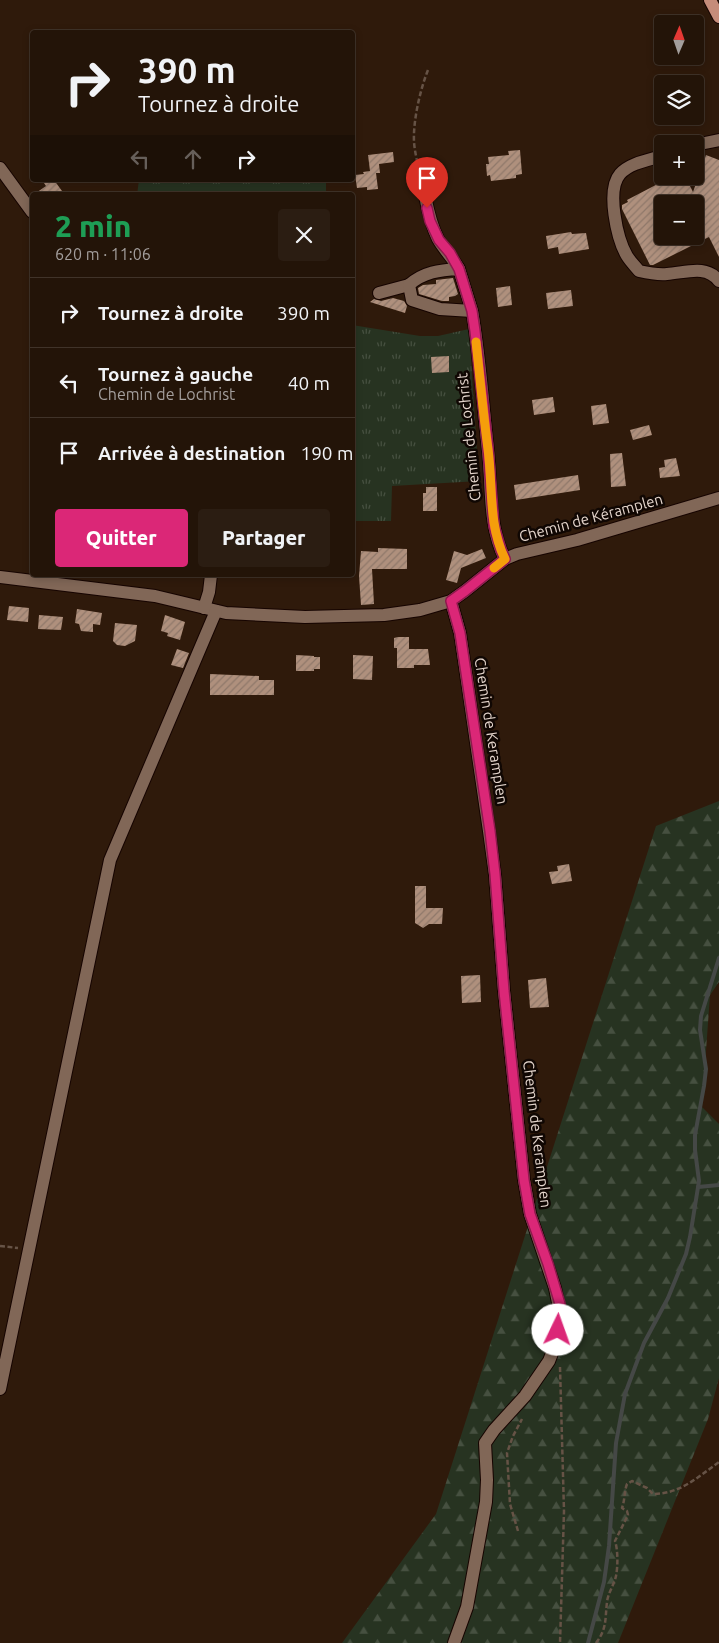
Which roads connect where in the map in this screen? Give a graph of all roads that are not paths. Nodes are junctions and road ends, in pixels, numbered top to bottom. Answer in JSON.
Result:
{"nodes":[{"id":1,"x":710,"y":0,"type":"edge"},
{"id":2,"x":719,"y":18,"type":"edge"},
{"id":3,"x":719,"y":140,"type":"edge"},
{"id":4,"x":704,"y":144,"type":"edge"},
{"id":5,"x":654,"y":159,"type":"edge"},
{"id":6,"x":0,"y":168,"type":"edge"},
{"id":7,"x":424,"y":196,"type":"road end"},
{"id":8,"x":30,"y":209,"type":"edge"},
{"id":9,"x":459,"y":269,"type":"junction"},
{"id":10,"x":719,"y":281,"type":"edge"},
{"id":11,"x":409,"y":285,"type":"junction"},
{"id":12,"x":379,"y":293,"type":"dead end"},
{"id":13,"x":472,"y":311,"type":"junction"},
{"id":14,"x":719,"y":498,"type":"edge"},
{"id":15,"x":505,"y":559,"type":"junction"},
{"id":16,"x":0,"y":577,"type":"edge"},
{"id":17,"x":212,"y":577,"type":"edge"},
{"id":18,"x":451,"y":601,"type":"junction"},
{"id":19,"x":210,"y":610,"type":"junction"},
{"id":20,"x":0,"y":1389,"type":"edge"},
{"id":21,"x":454,"y":1643,"type":"edge"}],
"edges":[{"from":1,"to":2,"type":"main road"},
{"from":3,"to":4,"type":"street"},
{"from":5,"to":10,"type":"street"},
{"from":6,"to":8,"type":"street"},
{"from":7,"to":9,"type":"street","name":"Chemin de Lochrist"},
{"from":9,"to":11,"type":"street"},
{"from":9,"to":13,"type":"street","name":"Chemin de Lochrist"},
{"from":11,"to":12,"type":"street"},
{"from":11,"to":13,"type":"street"},
{"from":13,"to":15,"type":"street","name":"Chemin de Lochrist"},
{"from":14,"to":15,"type":"street","name":"Chemin de Kéramplen"},
{"from":15,"to":18,"type":"street","name":"Chemin de Kéramplen"},
{"from":16,"to":19,"type":"street","name":"Chemin de Kéramplen"},
{"from":17,"to":19,"type":"street"},
{"from":18,"to":19,"type":"street","name":"Chemin de Kéramplen"},
{"from":18,"to":21,"type":"street","name":"Chemin de Keramplen"},
{"from":19,"to":20,"type":"street"}]}
